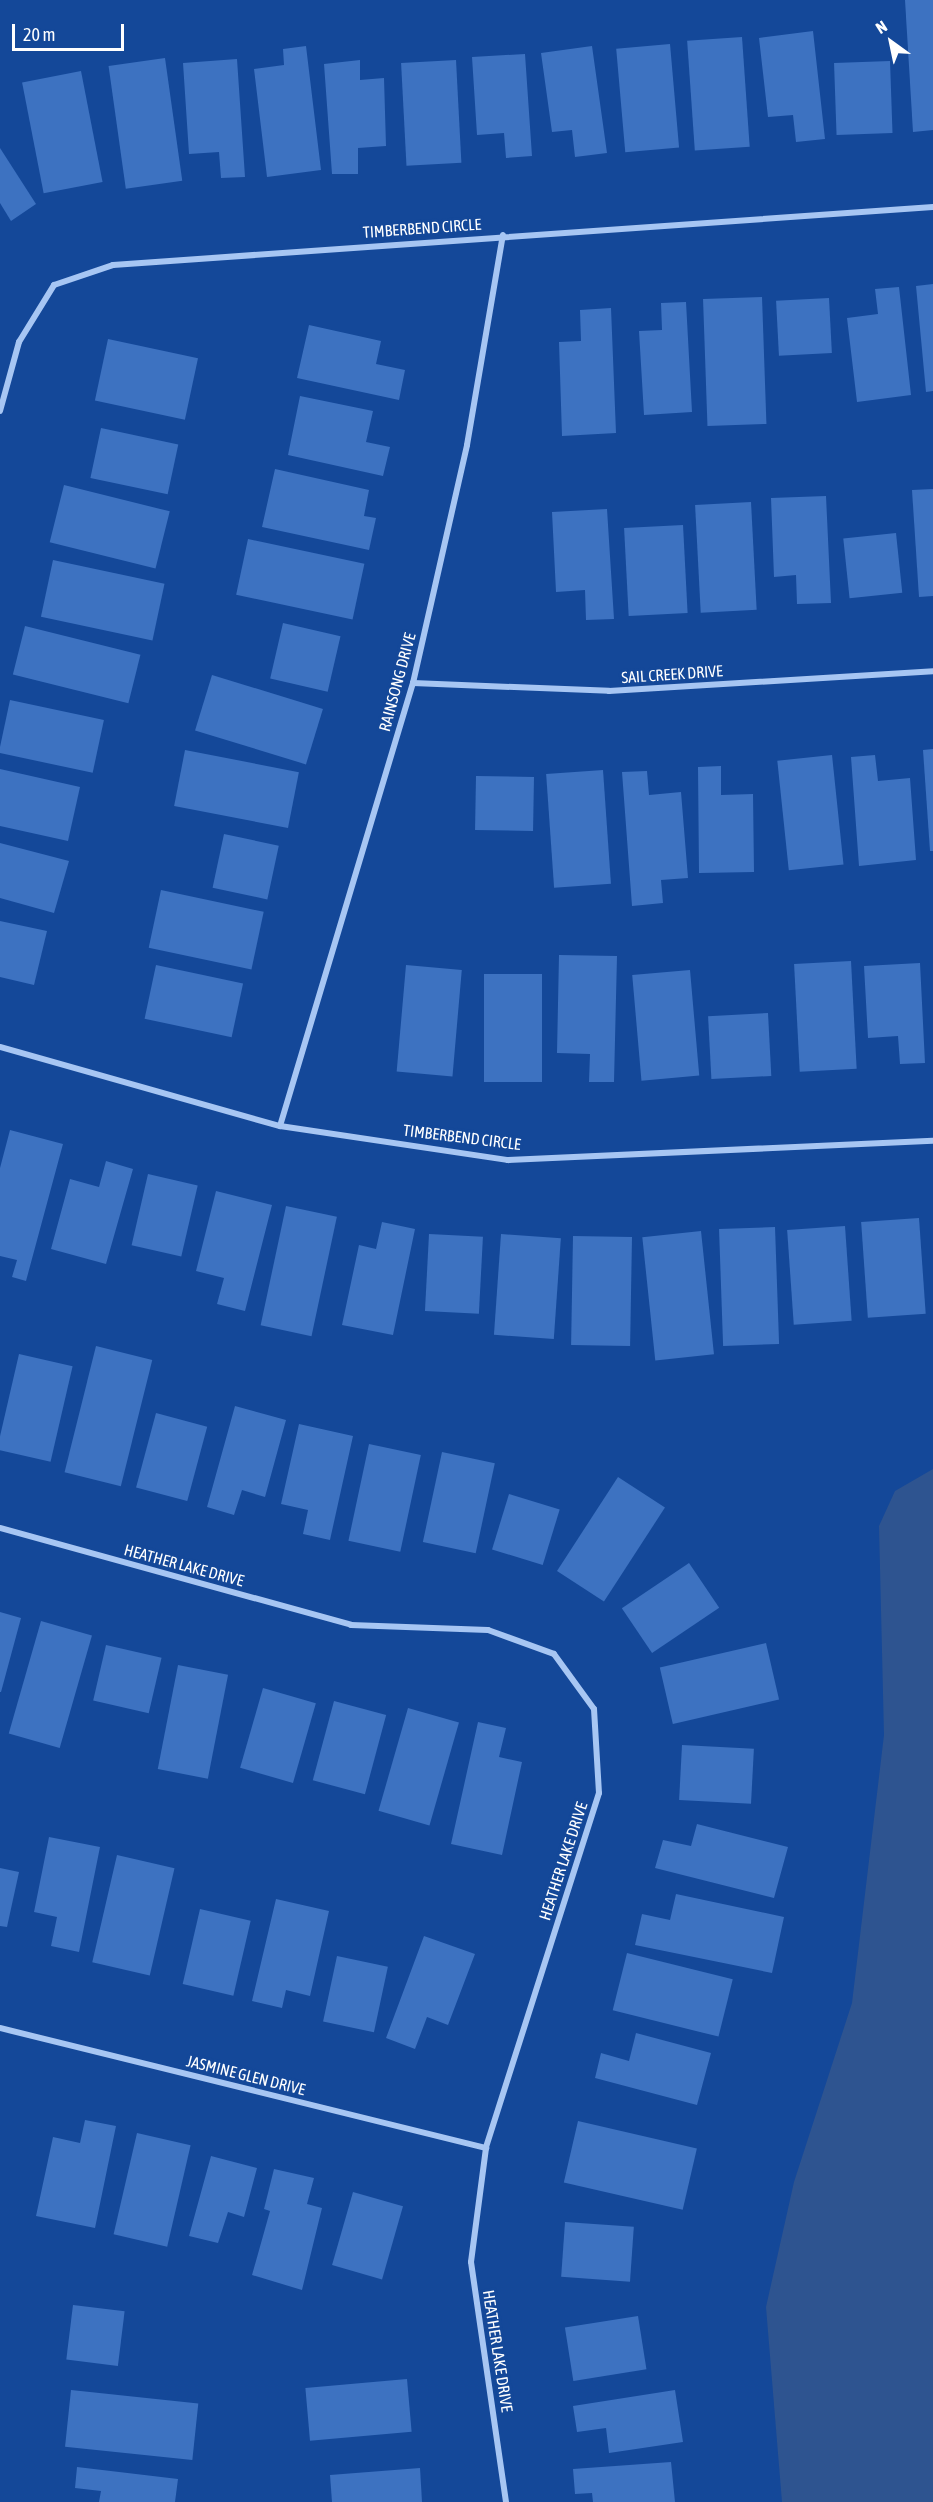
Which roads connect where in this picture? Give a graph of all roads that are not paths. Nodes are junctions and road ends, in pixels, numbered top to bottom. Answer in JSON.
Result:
{"nodes":[{"id":1,"x":933,"y":207,"type":"edge"},
{"id":2,"x":503,"y":235,"type":"junction"},
{"id":3,"x":0,"y":411,"type":"edge"},
{"id":4,"x":933,"y":671,"type":"edge"},
{"id":5,"x":413,"y":683,"type":"junction"},
{"id":6,"x":0,"y":1047,"type":"edge"},
{"id":7,"x":280,"y":1126,"type":"junction"},
{"id":8,"x":933,"y":1141,"type":"edge"},
{"id":9,"x":0,"y":1528,"type":"edge"},
{"id":10,"x":0,"y":2028,"type":"edge"},
{"id":11,"x":486,"y":2148,"type":"junction"},
{"id":12,"x":506,"y":2502,"type":"edge"}],
"edges":[{"from":1,"to":2,"type":"street","name":"TIMBERBEND CIRCLE"},
{"from":2,"to":3,"type":"street","name":"TIMBERBEND CIRCLE"},
{"from":2,"to":5,"type":"street","name":"RAINSONG DRIVE"},
{"from":4,"to":5,"type":"street","name":"SAIL CREEK DRIVE"},
{"from":5,"to":7,"type":"street","name":"RAINSONG DRIVE"},
{"from":6,"to":7,"type":"street","name":"TIMBERBEND CIRCLE"},
{"from":7,"to":8,"type":"street","name":"TIMBERBEND CIRCLE"},
{"from":9,"to":11,"type":"street","name":"HEATHER LAKE DRIVE"},
{"from":10,"to":11,"type":"street","name":"JASMINE GLEN DRIVE"},
{"from":11,"to":12,"type":"street","name":"HEATHER LAKE DRIVE"}]}
